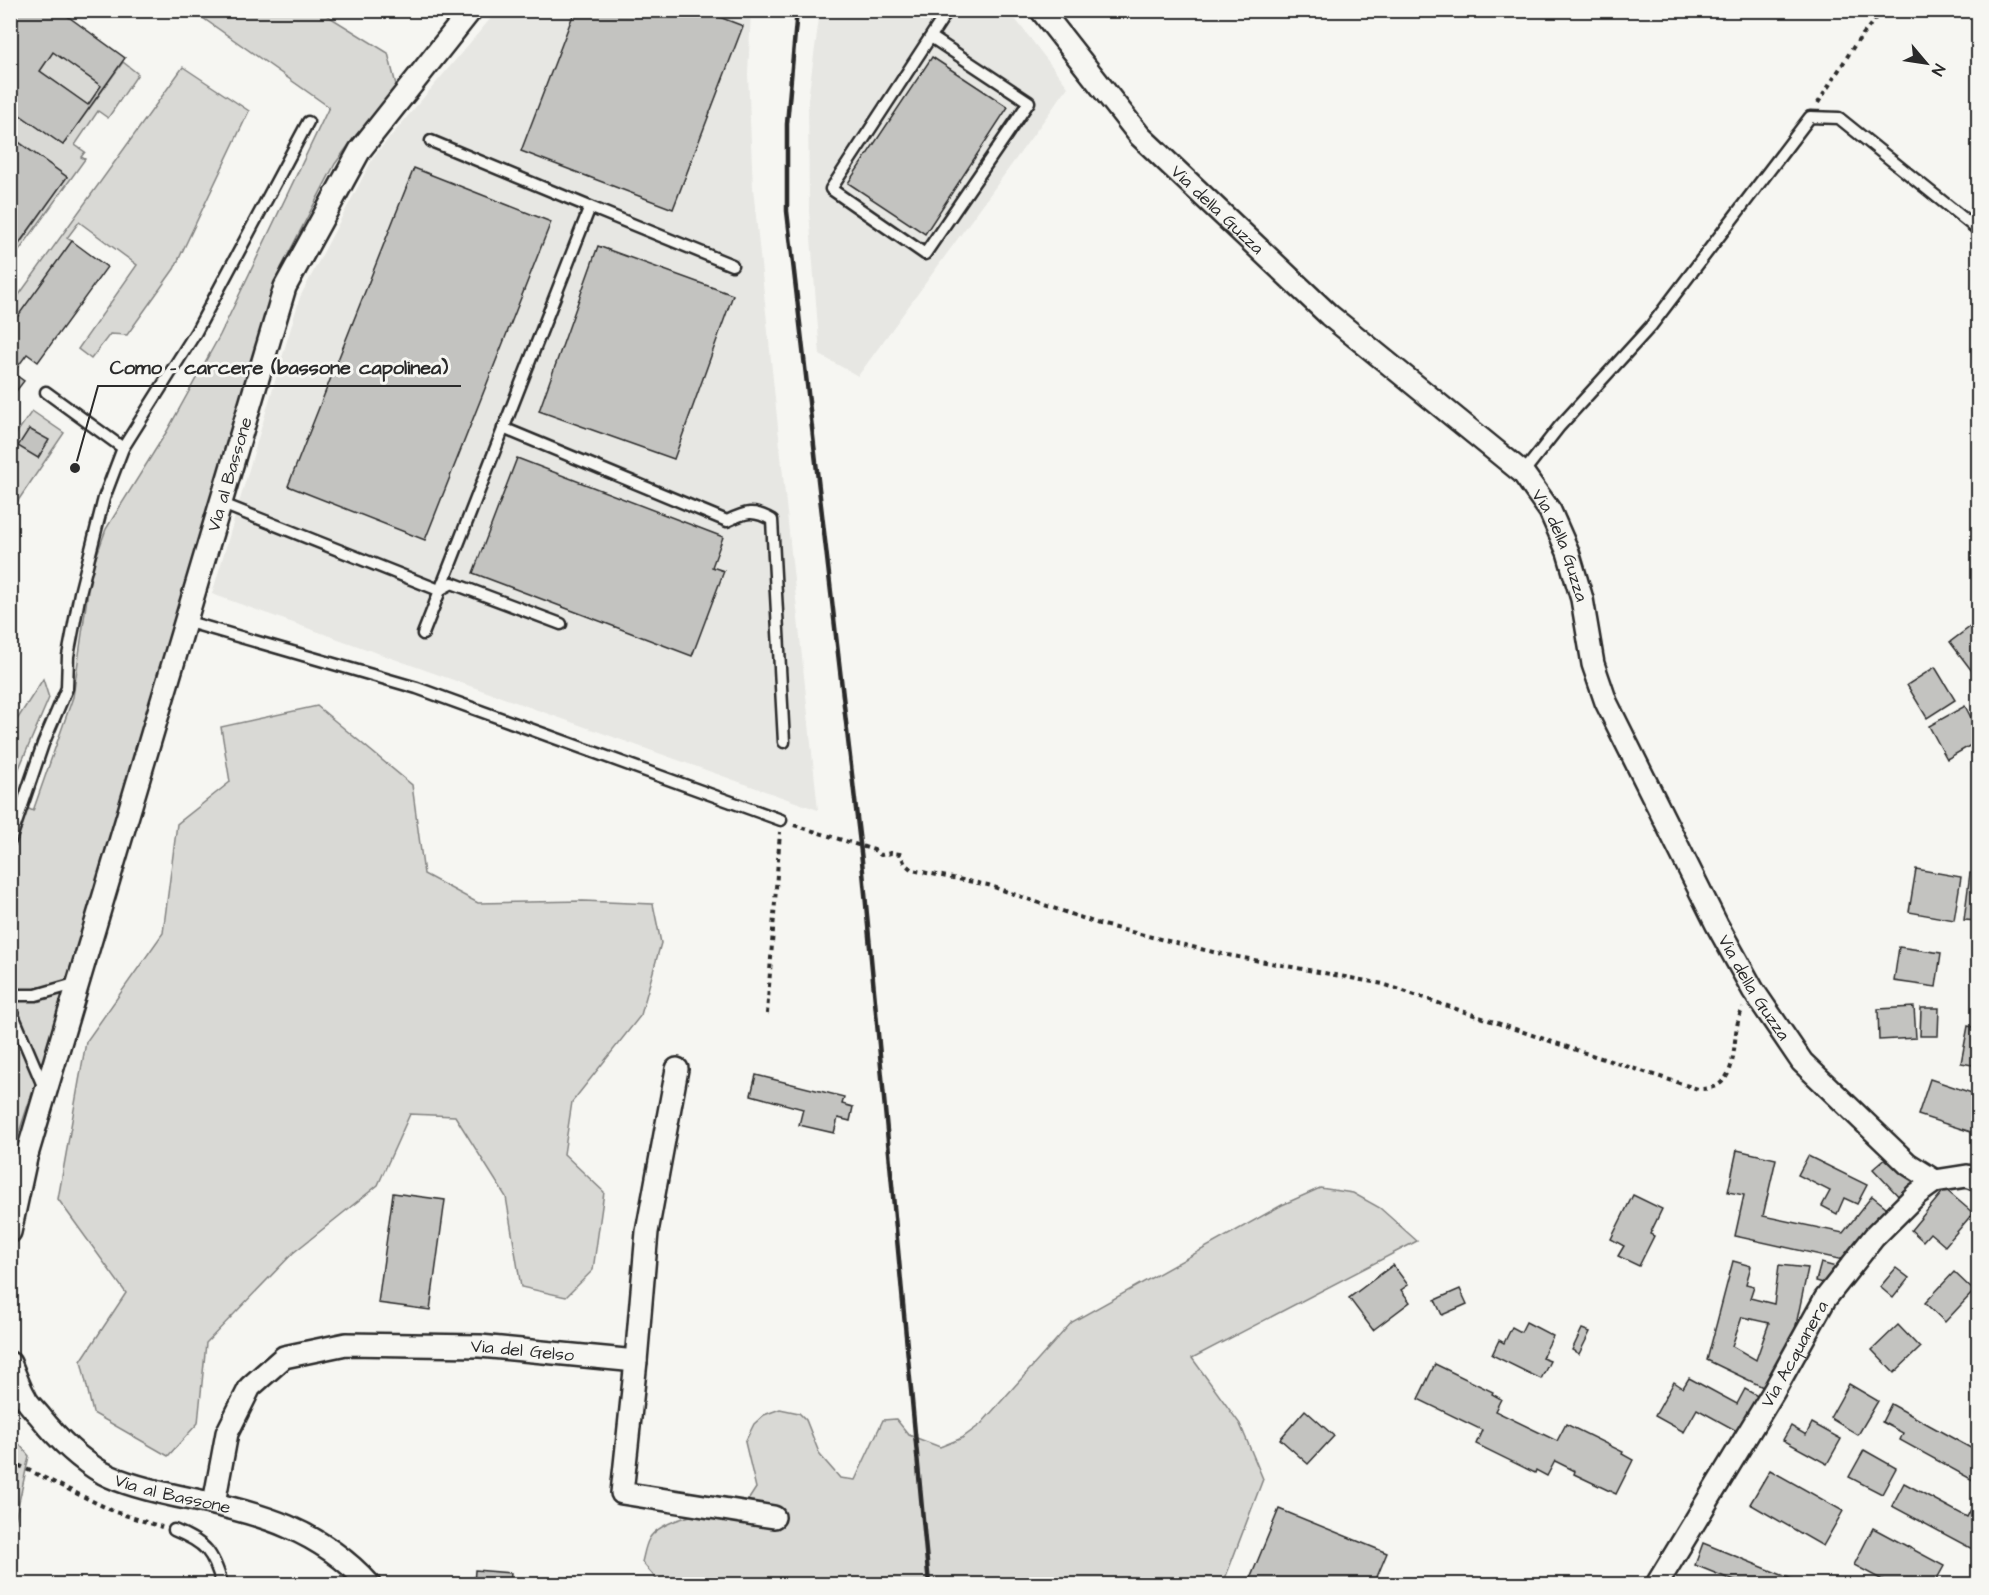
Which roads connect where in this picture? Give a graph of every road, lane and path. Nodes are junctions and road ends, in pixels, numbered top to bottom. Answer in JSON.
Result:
{"nodes":[{"id":1,"x":471,"y":10,"type":"edge"},
{"id":2,"x":948,"y":10,"type":"edge"},
{"id":3,"x":1041,"y":10,"type":"edge"},
{"id":4,"x":1882,"y":10,"type":"edge"},
{"id":5,"x":931,"y":37,"type":"junction"},
{"id":6,"x":1810,"y":117,"type":"junction"},
{"id":7,"x":308,"y":122,"type":"dead end"},
{"id":8,"x":431,"y":141,"type":"dead end"},
{"id":9,"x":590,"y":207,"type":"junction"},
{"id":10,"x":1978,"y":230,"type":"edge"},
{"id":11,"x":732,"y":265,"type":"dead end"},
{"id":12,"x":45,"y":392,"type":"dead end"},
{"id":13,"x":503,"y":429,"type":"junction"},
{"id":14,"x":123,"y":448,"type":"junction"},
{"id":15,"x":1523,"y":473,"type":"junction"},
{"id":16,"x":220,"y":503,"type":"junction"},
{"id":17,"x":439,"y":590,"type":"junction"},
{"id":18,"x":185,"y":621,"type":"junction"},
{"id":19,"x":561,"y":624,"type":"dead end"},
{"id":20,"x":423,"y":634,"type":"dead end"},
{"id":21,"x":784,"y":742,"type":"dead end"},
{"id":22,"x":781,"y":820,"type":"junction"},
{"id":23,"x":10,"y":842,"type":"edge"},
{"id":24,"x":78,"y":983,"type":"junction"},
{"id":25,"x":1753,"y":990,"type":"junction"},
{"id":26,"x":10,"y":995,"type":"edge"},
{"id":27,"x":10,"y":1008,"type":"edge"},
{"id":28,"x":767,"y":1014,"type":"dead end"},
{"id":29,"x":677,"y":1069,"type":"dead end"},
{"id":30,"x":45,"y":1092,"type":"junction"},
{"id":31,"x":1978,"y":1180,"type":"edge"},
{"id":32,"x":1935,"y":1181,"type":"junction"},
{"id":33,"x":10,"y":1232,"type":"edge"},
{"id":34,"x":636,"y":1361,"type":"junction"},
{"id":35,"x":10,"y":1364,"type":"edge"},
{"id":36,"x":10,"y":1464,"type":"edge"},
{"id":37,"x":214,"y":1503,"type":"junction"},
{"id":38,"x":774,"y":1517,"type":"dead end"},
{"id":39,"x":174,"y":1530,"type":"joint"},
{"id":40,"x":222,"y":1584,"type":"edge"},
{"id":41,"x":369,"y":1584,"type":"edge"},
{"id":42,"x":1656,"y":1584,"type":"edge"}],
"edges":[{"from":1,"to":16,"type":"street","name":"Via al Bassone"},
{"from":2,"to":5,"type":"lane"},
{"from":3,"to":15,"type":"street","name":"Via della Guzza"},
{"from":4,"to":6,"type":"path"},
{"from":5,"to":5,"type":"lane"},
{"from":6,"to":10,"type":"lane"},
{"from":6,"to":15,"type":"lane"},
{"from":7,"to":14,"type":"lane"},
{"from":8,"to":9,"type":"lane"},
{"from":9,"to":11,"type":"lane"},
{"from":9,"to":13,"type":"lane"},
{"from":12,"to":14,"type":"lane"},
{"from":13,"to":17,"type":"lane"},
{"from":13,"to":21,"type":"lane"},
{"from":14,"to":23,"type":"lane"},
{"from":15,"to":25,"type":"street","name":"Via della Guzza"},
{"from":16,"to":17,"type":"lane"},
{"from":16,"to":18,"type":"street","name":"Via al Bassone"},
{"from":17,"to":19,"type":"lane"},
{"from":17,"to":20,"type":"lane"},
{"from":18,"to":22,"type":"lane"},
{"from":18,"to":24,"type":"street","name":"Via al Bassone"},
{"from":22,"to":25,"type":"path"},
{"from":22,"to":28,"type":"path"},
{"from":24,"to":26,"type":"lane"},
{"from":24,"to":30,"type":"street","name":"Via al Bassone"},
{"from":25,"to":32,"type":"street","name":"Via della Guzza"},
{"from":27,"to":30,"type":"lane"},
{"from":29,"to":34,"type":"street"},
{"from":30,"to":33,"type":"street","name":"Via al Bassone"},
{"from":31,"to":32,"type":"street","name":"Via Acquanera"},
{"from":32,"to":42,"type":"street","name":"Via Acquanera"},
{"from":34,"to":37,"type":"street","name":"Via del Gelso"},
{"from":34,"to":38,"type":"street"},
{"from":35,"to":37,"type":"street","name":"Via al Bassone"},
{"from":36,"to":39,"type":"path"},
{"from":37,"to":41,"type":"street","name":"Via al Bassone"},
{"from":39,"to":40,"type":"lane"}]}
